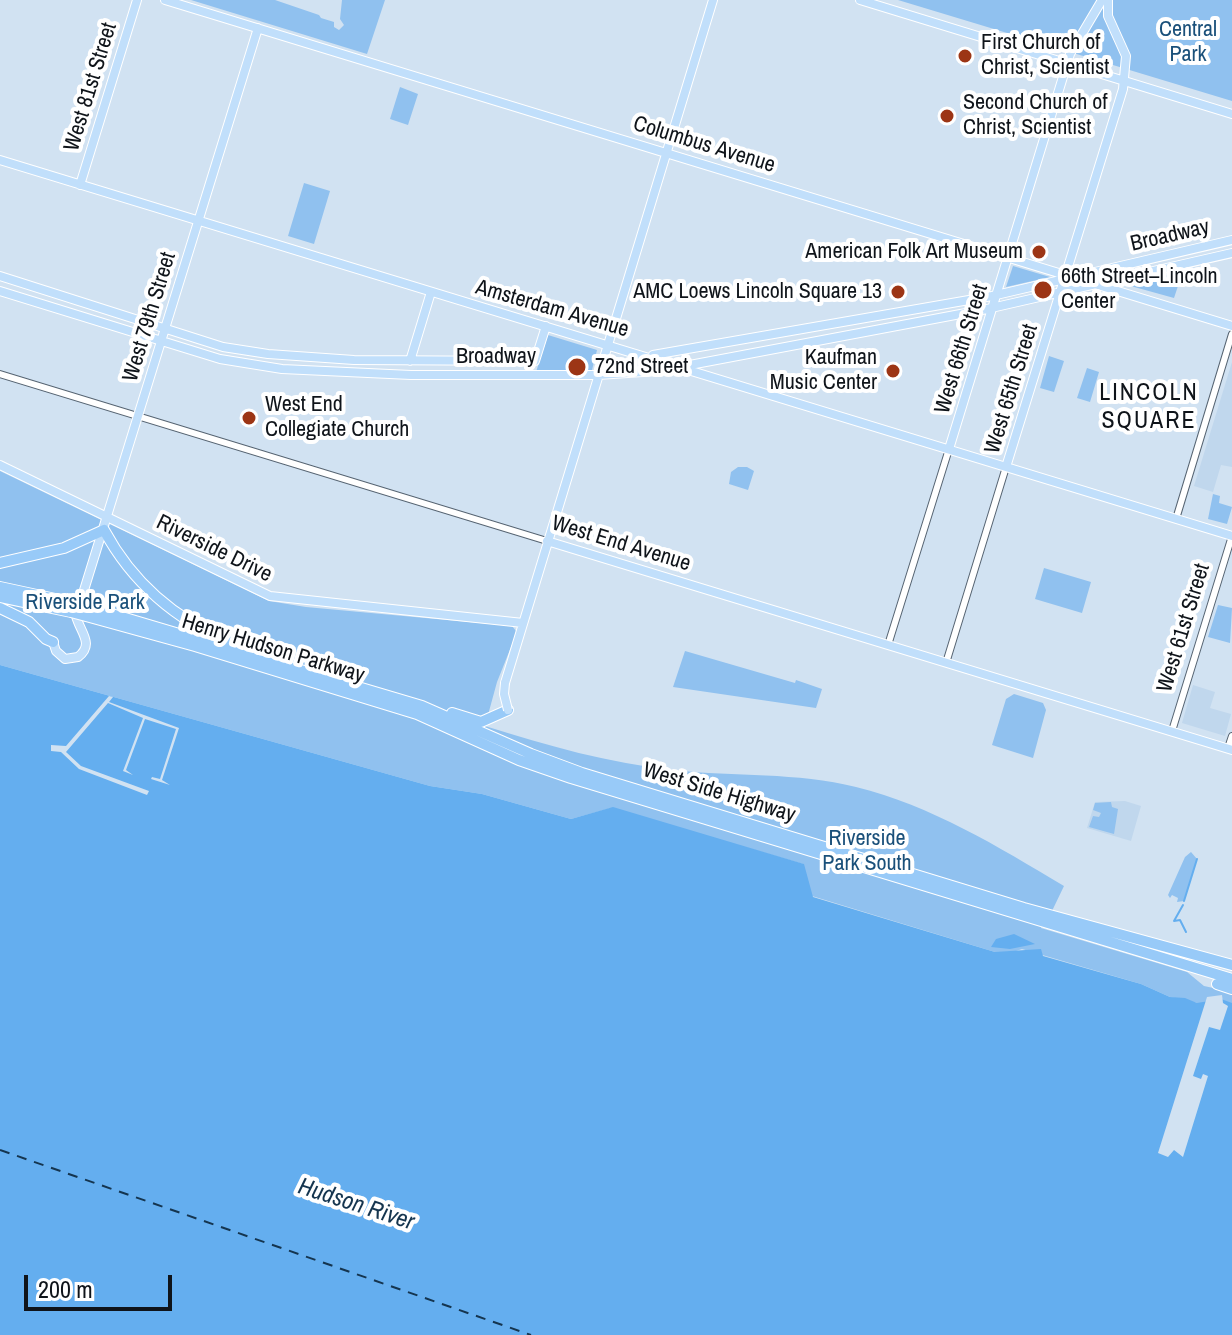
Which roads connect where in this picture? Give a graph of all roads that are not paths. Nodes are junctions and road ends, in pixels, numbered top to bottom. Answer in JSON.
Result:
{"nodes":[{"id":1,"x":137,"y":0,"type":"edge"},
{"id":2,"x":165,"y":0,"type":"edge"},
{"id":3,"x":713,"y":0,"type":"edge"},
{"id":4,"x":860,"y":0,"type":"edge"},
{"id":5,"x":1102,"y":0,"type":"edge"},
{"id":6,"x":1108,"y":0,"type":"edge"},
{"id":7,"x":258,"y":28,"type":"junction"},
{"id":8,"x":1067,"y":63,"type":"junction"},
{"id":9,"x":1124,"y":81,"type":"junction"},
{"id":10,"x":1232,"y":114,"type":"edge"},
{"id":11,"x":666,"y":152,"type":"junction"},
{"id":12,"x":0,"y":160,"type":"edge"},
{"id":13,"x":80,"y":185,"type":"junction"},
{"id":14,"x":199,"y":222,"type":"junction"},
{"id":15,"x":1232,"y":240,"type":"edge"},
{"id":16,"x":1232,"y":253,"type":"edge"},
{"id":17,"x":1008,"y":257,"type":"junction"},
{"id":18,"x":0,"y":276,"type":"edge"},
{"id":19,"x":1068,"y":277,"type":"junction"},
{"id":20,"x":1094,"y":284,"type":"junction"},
{"id":21,"x":0,"y":291,"type":"edge"},
{"id":22,"x":431,"y":292,"type":"junction"},
{"id":23,"x":1060,"y":293,"type":"junction"},
{"id":24,"x":997,"y":294,"type":"junction"},
{"id":25,"x":993,"y":308,"type":"junction"},
{"id":26,"x":546,"y":326,"type":"junction"},
{"id":27,"x":1232,"y":326,"type":"edge"},
{"id":28,"x":166,"y":328,"type":"junction"},
{"id":29,"x":1232,"y":334,"type":"edge"},
{"id":30,"x":162,"y":342,"type":"junction"},
{"id":31,"x":607,"y":344,"type":"junction"},
{"id":32,"x":644,"y":355,"type":"junction"},
{"id":33,"x":410,"y":361,"type":"junction"},
{"id":34,"x":679,"y":366,"type":"junction"},
{"id":35,"x":0,"y":374,"type":"edge"},
{"id":36,"x":598,"y":375,"type":"junction"},
{"id":37,"x":139,"y":416,"type":"junction"},
{"id":38,"x":949,"y":449,"type":"junction"},
{"id":39,"x":0,"y":465,"type":"edge"},
{"id":40,"x":1006,"y":467,"type":"junction"},
{"id":41,"x":108,"y":517,"type":"junction"},
{"id":42,"x":1176,"y":519,"type":"junction"},
{"id":43,"x":104,"y":530,"type":"junction"},
{"id":44,"x":1232,"y":536,"type":"edge"},
{"id":45,"x":547,"y":541,"type":"junction"},
{"id":46,"x":0,"y":563,"type":"edge"},
{"id":47,"x":0,"y":587,"type":"edge"},
{"id":48,"x":0,"y":597,"type":"edge"},
{"id":49,"x":0,"y":608,"type":"edge"},
{"id":50,"x":79,"y":611,"type":"junction"},
{"id":51,"x":523,"y":623,"type":"junction"},
{"id":52,"x":53,"y":642,"type":"joint"},
{"id":53,"x":888,"y":645,"type":"junction"},
{"id":54,"x":259,"y":656,"type":"junction"},
{"id":55,"x":946,"y":663,"type":"junction"},
{"id":56,"x":508,"y":710,"type":"joint"},
{"id":57,"x":441,"y":716,"type":"junction"},
{"id":58,"x":1172,"y":731,"type":"junction"},
{"id":59,"x":1232,"y":736,"type":"edge"},
{"id":60,"x":1230,"y":749,"type":"edge"},
{"id":61,"x":1232,"y":965,"type":"edge"},
{"id":62,"x":1232,"y":979,"type":"edge"},
{"id":63,"x":1217,"y":984,"type":"dead end"},
{"id":64,"x":1232,"y":989,"type":"edge"}],
"edges":[{"from":1,"to":13,"type":"main road","name":"West 81st Street"},
{"from":2,"to":7,"type":"main road","name":"Columbus Avenue"},
{"from":3,"to":11,"type":"main road"},
{"from":4,"to":8,"type":"main road"},
{"from":5,"to":8,"type":"main road","name":"West 66th Street"},
{"from":6,"to":9,"type":"main road","name":"West 65th Street"},
{"from":7,"to":11,"type":"main road","name":"Columbus Avenue"},
{"from":7,"to":14,"type":"main road","name":"West 79th Street"},
{"from":8,"to":9,"type":"main road"},
{"from":8,"to":17,"type":"main road","name":"West 66th Street"},
{"from":9,"to":10,"type":"main road"},
{"from":9,"to":19,"type":"main road","name":"West 65th Street"},
{"from":11,"to":17,"type":"main road","name":"Columbus Avenue"},
{"from":11,"to":31,"type":"main road"},
{"from":12,"to":13,"type":"main road","name":"Amsterdam Avenue"},
{"from":13,"to":14,"type":"main road","name":"Amsterdam Avenue"},
{"from":14,"to":22,"type":"main road","name":"Amsterdam Avenue"},
{"from":14,"to":28,"type":"main road","name":"West 79th Street"},
{"from":15,"to":19,"type":"main road","name":"Broadway"},
{"from":16,"to":20,"type":"main road","name":"Broadway"},
{"from":17,"to":19,"type":"main road","name":"Columbus Avenue"},
{"from":17,"to":24,"type":"main road","name":"West 66th Street"},
{"from":18,"to":28,"type":"main road","name":"Broadway"},
{"from":19,"to":20,"type":"main road","name":"Columbus Avenue"},
{"from":19,"to":23,"type":"main road","name":"West 65th Street"},
{"from":19,"to":24,"type":"main road","name":"Broadway"},
{"from":20,"to":23,"type":"main road","name":"Broadway"},
{"from":20,"to":27,"type":"main road","name":"Columbus Avenue"},
{"from":21,"to":30,"type":"main road","name":"Broadway"},
{"from":22,"to":26,"type":"main road","name":"Amsterdam Avenue"},
{"from":22,"to":33,"type":"main road"},
{"from":23,"to":25,"type":"main road","name":"Broadway"},
{"from":23,"to":40,"type":"main road","name":"West 65th Street"},
{"from":24,"to":25,"type":"main road","name":"West 66th Street"},
{"from":24,"to":32,"type":"main road","name":"Broadway"},
{"from":25,"to":34,"type":"main road","name":"Broadway"},
{"from":25,"to":38,"type":"main road","name":"West 66th Street"},
{"from":26,"to":31,"type":"main road","name":"Amsterdam Avenue"},
{"from":26,"to":33,"type":"main road","name":"Broadway"},
{"from":28,"to":30,"type":"main road","name":"West 79th Street"},
{"from":28,"to":33,"type":"main road","name":"Broadway"},
{"from":29,"to":42,"type":"street"},
{"from":30,"to":36,"type":"main road","name":"Broadway"},
{"from":30,"to":37,"type":"main road","name":"West 79th Street"},
{"from":31,"to":32,"type":"main road","name":"Amsterdam Avenue"},
{"from":31,"to":36,"type":"main road"},
{"from":32,"to":34,"type":"main road","name":"Amsterdam Avenue"},
{"from":34,"to":36,"type":"main road","name":"Broadway"},
{"from":34,"to":38,"type":"main road","name":"Amsterdam Avenue"},
{"from":35,"to":37,"type":"street","name":"West End Avenue"},
{"from":36,"to":45,"type":"main road"},
{"from":37,"to":41,"type":"main road","name":"West 79th Street"},
{"from":37,"to":45,"type":"street","name":"West End Avenue"},
{"from":38,"to":40,"type":"main road","name":"Amsterdam Avenue"},
{"from":38,"to":53,"type":"street","name":"West 66th Street"},
{"from":39,"to":41,"type":"main road","name":"Riverside Drive"},
{"from":40,"to":42,"type":"main road","name":"Amsterdam Avenue"},
{"from":40,"to":55,"type":"street","name":"West 65th Street"},
{"from":41,"to":43,"type":"main road","name":"West 79th Street"},
{"from":41,"to":51,"type":"main road","name":"Riverside Drive"},
{"from":42,"to":44,"type":"main road","name":"Amsterdam Avenue"},
{"from":43,"to":46,"type":"highway"},
{"from":43,"to":50,"type":"main road","name":"West 79th Street"},
{"from":43,"to":54,"type":"highway"},
{"from":44,"to":58,"type":"street","name":"West 61st Street"},
{"from":45,"to":51,"type":"main road"},
{"from":45,"to":53,"type":"main road","name":"West End Avenue"},
{"from":47,"to":50,"type":"highway","name":"Henry Hudson Parkway"},
{"from":48,"to":50,"type":"highway","name":"Henry Hudson Parkway"},
{"from":49,"to":52,"type":"highway"},
{"from":50,"to":52,"type":"main road"},
{"from":50,"to":54,"type":"highway","name":"Henry Hudson Parkway"},
{"from":50,"to":57,"type":"highway","name":"Henry Hudson Parkway"},
{"from":51,"to":56,"type":"main road","bridge":true},
{"from":53,"to":55,"type":"main road","name":"West End Avenue"},
{"from":54,"to":57,"type":"highway","name":"Henry Hudson Parkway"},
{"from":55,"to":58,"type":"main road","name":"West End Avenue"},
{"from":56,"to":57,"type":"highway"},
{"from":57,"to":61,"type":"highway","name":"West Side Highway"},
{"from":57,"to":62,"type":"highway","name":"West Side Highway"},
{"from":58,"to":60,"type":"main road","name":"West End Avenue"},
{"from":59,"to":60,"type":"street"},
{"from":63,"to":64,"type":"highway"}]}
